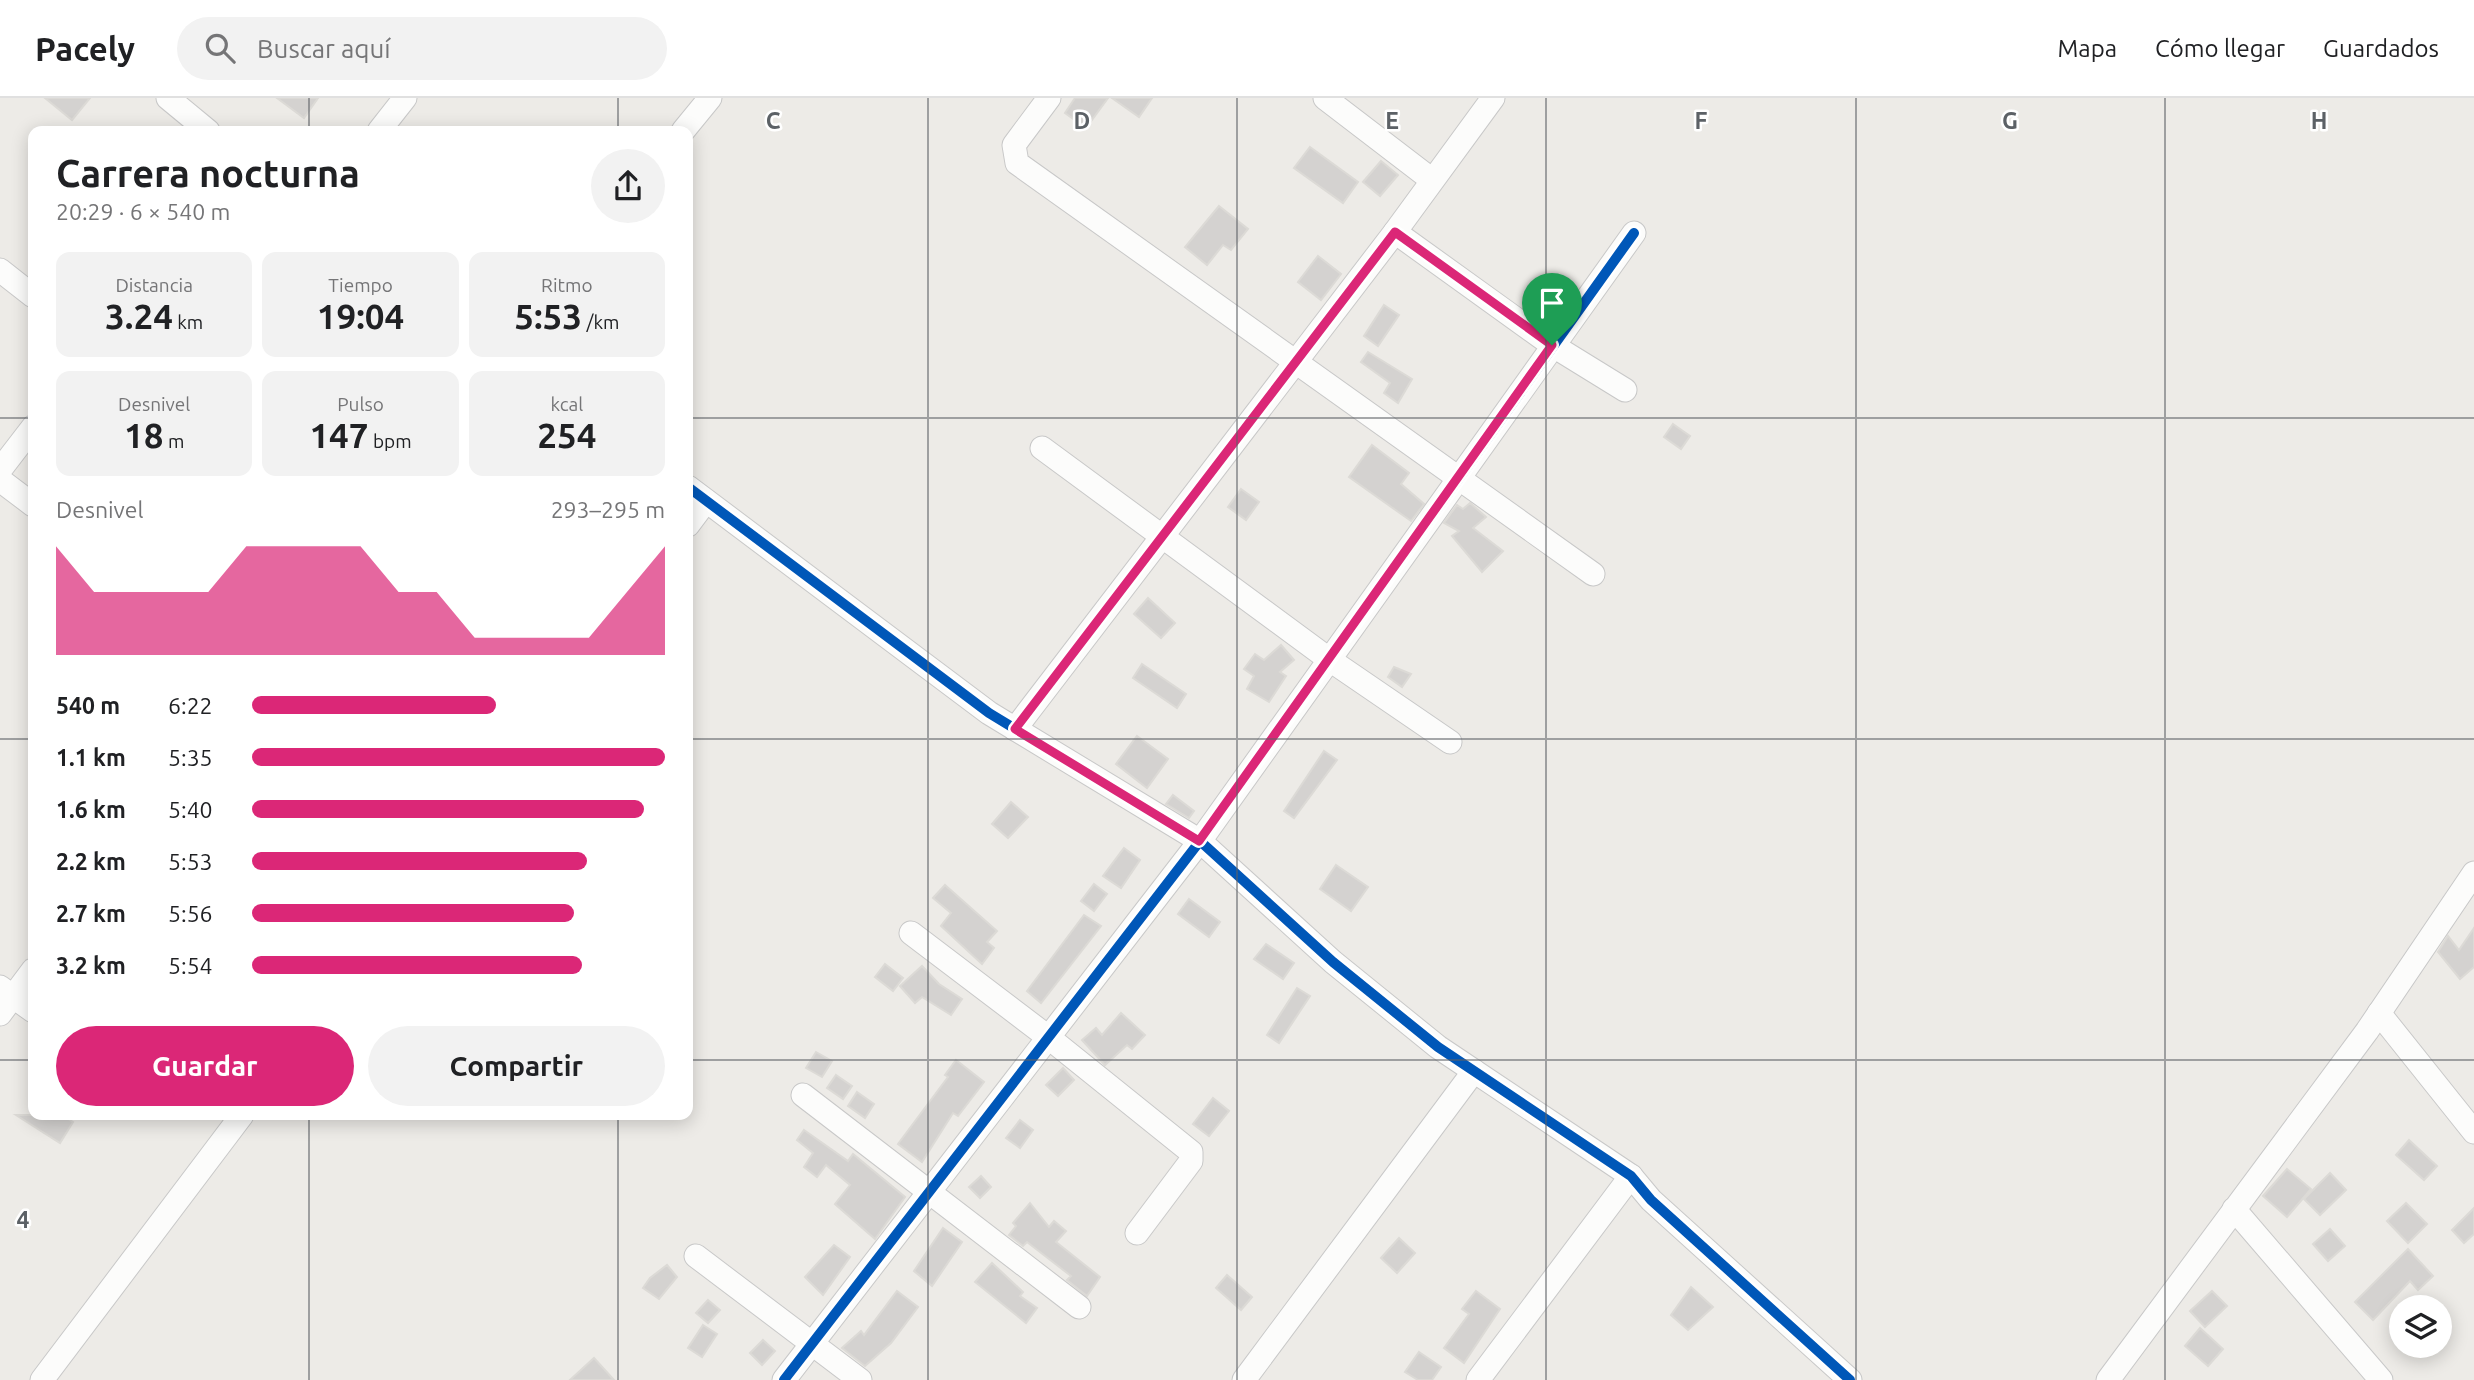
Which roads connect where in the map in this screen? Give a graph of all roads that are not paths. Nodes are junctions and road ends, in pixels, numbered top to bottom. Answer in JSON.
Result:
{"nodes":[{"id":1,"x":168,"y":98,"type":"edge"},
{"id":2,"x":405,"y":98,"type":"edge"},
{"id":3,"x":710,"y":98,"type":"edge"},
{"id":4,"x":1049,"y":98,"type":"edge"},
{"id":5,"x":1325,"y":98,"type":"edge"},
{"id":6,"x":1493,"y":98,"type":"edge"},
{"id":7,"x":202,"y":126,"type":"edge"},
{"id":8,"x":383,"y":126,"type":"edge"},
{"id":9,"x":687,"y":126,"type":"edge"},
{"id":10,"x":1432,"y":180,"type":"junction"},
{"id":11,"x":1395,"y":232,"type":"junction"},
{"id":12,"x":1634,"y":233,"type":"dead end"},
{"id":13,"x":0,"y":271,"type":"edge"},
{"id":14,"x":28,"y":292,"type":"edge"},
{"id":15,"x":1552,"y":345,"type":"junction"},
{"id":16,"x":1295,"y":361,"type":"junction"},
{"id":17,"x":1625,"y":390,"type":"dead end"},
{"id":18,"x":28,"y":434,"type":"edge"},
{"id":19,"x":1042,"y":448,"type":"dead end"},
{"id":20,"x":0,"y":470,"type":"edge"},
{"id":21,"x":0,"y":480,"type":"edge"},
{"id":22,"x":1458,"y":480,"type":"junction"},
{"id":23,"x":697,"y":494,"type":"edge"},
{"id":24,"x":28,"y":501,"type":"edge"},
{"id":25,"x":1163,"y":536,"type":"junction"},
{"id":26,"x":1593,"y":574,"type":"dead end"},
{"id":27,"x":1331,"y":660,"type":"junction"},
{"id":28,"x":1015,"y":729,"type":"junction"},
{"id":29,"x":1450,"y":742,"type":"dead end"},
{"id":30,"x":1199,"y":841,"type":"junction"},
{"id":31,"x":2474,"y":873,"type":"edge"},
{"id":32,"x":911,"y":933,"type":"dead end"},
{"id":33,"x":28,"y":975,"type":"edge"},
{"id":34,"x":4,"y":999,"type":"edge"},
{"id":35,"x":28,"y":1009,"type":"edge"},
{"id":36,"x":2379,"y":1013,"type":"junction"},
{"id":37,"x":1048,"y":1037,"type":"junction"},
{"id":38,"x":1474,"y":1071,"type":"junction"},
{"id":39,"x":803,"y":1095,"type":"dead end"},
{"id":40,"x":238,"y":1120,"type":"edge"},
{"id":41,"x":2474,"y":1132,"type":"edge"},
{"id":42,"x":1631,"y":1176,"type":"junction"},
{"id":43,"x":930,"y":1190,"type":"junction"},
{"id":44,"x":2234,"y":1209,"type":"junction"},
{"id":45,"x":1137,"y":1233,"type":"dead end"},
{"id":46,"x":696,"y":1256,"type":"dead end"},
{"id":47,"x":1079,"y":1307,"type":"dead end"},
{"id":48,"x":812,"y":1343,"type":"junction"},
{"id":49,"x":42,"y":1380,"type":"edge"},
{"id":50,"x":784,"y":1380,"type":"edge"},
{"id":51,"x":860,"y":1380,"type":"edge"},
{"id":52,"x":1244,"y":1380,"type":"edge"},
{"id":53,"x":1479,"y":1380,"type":"edge"},
{"id":54,"x":1850,"y":1380,"type":"edge"},
{"id":55,"x":2108,"y":1380,"type":"edge"},
{"id":56,"x":2381,"y":1380,"type":"edge"}],
"edges":[{"from":1,"to":7,"type":"street"},
{"from":2,"to":8,"type":"street"},
{"from":3,"to":9,"type":"street"},
{"from":4,"to":16,"type":"street"},
{"from":5,"to":10,"type":"street"},
{"from":6,"to":10,"type":"street"},
{"from":10,"to":11,"type":"street"},
{"from":11,"to":15,"type":"street"},
{"from":11,"to":16,"type":"street"},
{"from":12,"to":15,"type":"street"},
{"from":13,"to":14,"type":"street"},
{"from":15,"to":17,"type":"street"},
{"from":15,"to":22,"type":"street"},
{"from":16,"to":22,"type":"street"},
{"from":16,"to":25,"type":"street"},
{"from":18,"to":20,"type":"street"},
{"from":19,"to":25,"type":"street"},
{"from":21,"to":24,"type":"street"},
{"from":22,"to":26,"type":"street"},
{"from":22,"to":27,"type":"street"},
{"from":23,"to":28,"type":"street"},
{"from":25,"to":27,"type":"street"},
{"from":25,"to":28,"type":"street"},
{"from":27,"to":29,"type":"street"},
{"from":27,"to":30,"type":"street"},
{"from":28,"to":30,"type":"street"},
{"from":30,"to":37,"type":"street"},
{"from":30,"to":38,"type":"street"},
{"from":31,"to":36,"type":"street"},
{"from":32,"to":37,"type":"street"},
{"from":33,"to":34,"type":"street"},
{"from":34,"to":35,"type":"street"},
{"from":36,"to":41,"type":"street"},
{"from":36,"to":44,"type":"street"},
{"from":37,"to":43,"type":"street"},
{"from":37,"to":45,"type":"street"},
{"from":38,"to":42,"type":"street"},
{"from":38,"to":52,"type":"street"},
{"from":39,"to":43,"type":"street"},
{"from":40,"to":49,"type":"street"},
{"from":42,"to":53,"type":"street"},
{"from":42,"to":54,"type":"street"},
{"from":43,"to":47,"type":"street"},
{"from":43,"to":48,"type":"street"},
{"from":44,"to":55,"type":"street"},
{"from":44,"to":56,"type":"street"},
{"from":46,"to":48,"type":"street"},
{"from":48,"to":50,"type":"street"},
{"from":48,"to":51,"type":"street"}]}
